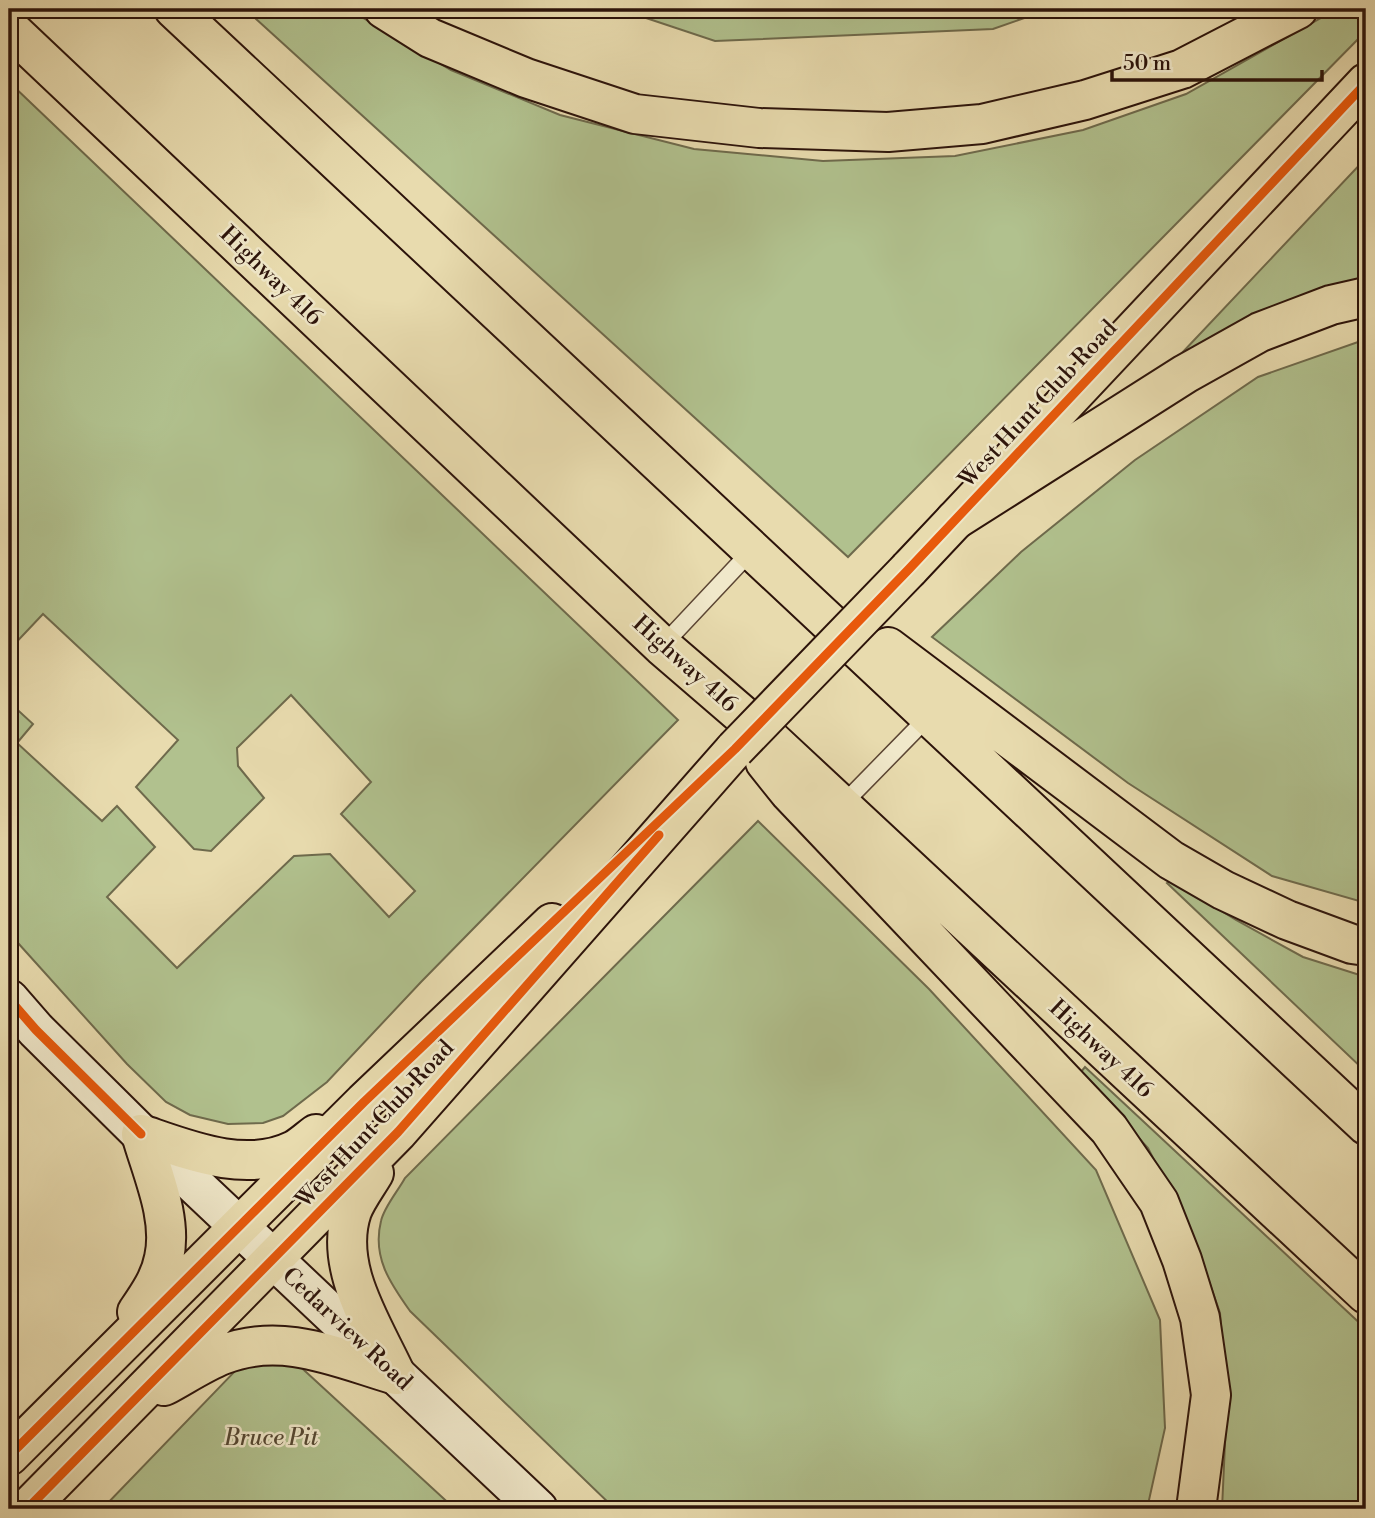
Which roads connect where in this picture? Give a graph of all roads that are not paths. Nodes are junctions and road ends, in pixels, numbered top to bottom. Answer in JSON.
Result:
{"nodes":[{"id":1,"x":174,"y":9,"type":"edge"},
{"id":2,"x":384,"y":9,"type":"edge"},
{"id":3,"x":1298,"y":9,"type":"edge"},
{"id":4,"x":9,"y":28,"type":"edge"},
{"id":5,"x":1366,"y":83,"type":"edge"},
{"id":6,"x":1366,"y":297,"type":"edge"},
{"id":7,"x":955,"y":520,"type":"junction"},
{"id":8,"x":763,"y":557,"type":"junction"},
{"id":9,"x":675,"y":657,"type":"junction"},
{"id":10,"x":930,"y":715,"type":"junction"},
{"id":11,"x":735,"y":749,"type":"junction"},
{"id":12,"x":842,"y":805,"type":"junction"},
{"id":13,"x":1366,"y":946,"type":"edge"},
{"id":14,"x":9,"y":999,"type":"edge"},
{"id":15,"x":364,"y":1102,"type":"junction"},
{"id":16,"x":1366,"y":1125,"type":"edge"},
{"id":17,"x":398,"y":1132,"type":"junction"},
{"id":18,"x":141,"y":1134,"type":"junction"},
{"id":19,"x":239,"y":1227,"type":"junction"},
{"id":20,"x":273,"y":1259,"type":"junction"},
{"id":21,"x":1366,"y":1294,"type":"edge"},
{"id":22,"x":100,"y":1366,"type":"junction"},
{"id":23,"x":396,"y":1375,"type":"junction"},
{"id":24,"x":128,"y":1405,"type":"junction"},
{"id":25,"x":9,"y":1456,"type":"edge"},
{"id":26,"x":27,"y":1509,"type":"edge"},
{"id":27,"x":538,"y":1509,"type":"edge"},
{"id":28,"x":1196,"y":1509,"type":"edge"}],
"edges":[{"from":1,"to":8,"type":"main road"},
{"from":2,"to":3,"type":"main road"},
{"from":4,"to":9,"type":"main road","name":"Highway 416"},
{"from":5,"to":7,"type":"main road","name":"West Hunt Club Road"},
{"from":6,"to":7,"type":"main road"},
{"from":7,"to":11,"type":"main road","name":"West Hunt Club Road","bridge":true},
{"from":8,"to":9,"type":"lane"},
{"from":8,"to":10,"type":"main road"},
{"from":8,"to":13,"type":"main road"},
{"from":9,"to":12,"type":"main road","name":"Highway 416"},
{"from":9,"to":28,"type":"main road"},
{"from":10,"to":12,"type":"lane"},
{"from":10,"to":16,"type":"main road"},
{"from":11,"to":15,"type":"main road","name":"West Hunt Club Road"},
{"from":11,"to":17,"type":"main road","name":"West Hunt Club Road"},
{"from":12,"to":21,"type":"main road","name":"Highway 416"},
{"from":14,"to":18,"type":"main road","name":"Cedarview Road"},
{"from":15,"to":18,"type":"main road"},
{"from":15,"to":19,"type":"main road","name":"West Hunt Club Road"},
{"from":17,"to":20,"type":"main road","name":"West Hunt Club Road"},
{"from":17,"to":23,"type":"main road"},
{"from":18,"to":19,"type":"main road","name":"Cedarview Road"},
{"from":18,"to":22,"type":"main road"},
{"from":19,"to":20,"type":"main road","name":"Cedarview Road"},
{"from":19,"to":22,"type":"main road","name":"West Hunt Club Road"},
{"from":20,"to":23,"type":"main road","name":"Cedarview Road"},
{"from":20,"to":24,"type":"main road","name":"West Hunt Club Road"},
{"from":22,"to":25,"type":"main road","name":"West Hunt Club Road"},
{"from":23,"to":24,"type":"main road"},
{"from":23,"to":27,"type":"main road","name":"Cedarview Road"},
{"from":24,"to":26,"type":"main road","name":"West Hunt Club Road"}]}
